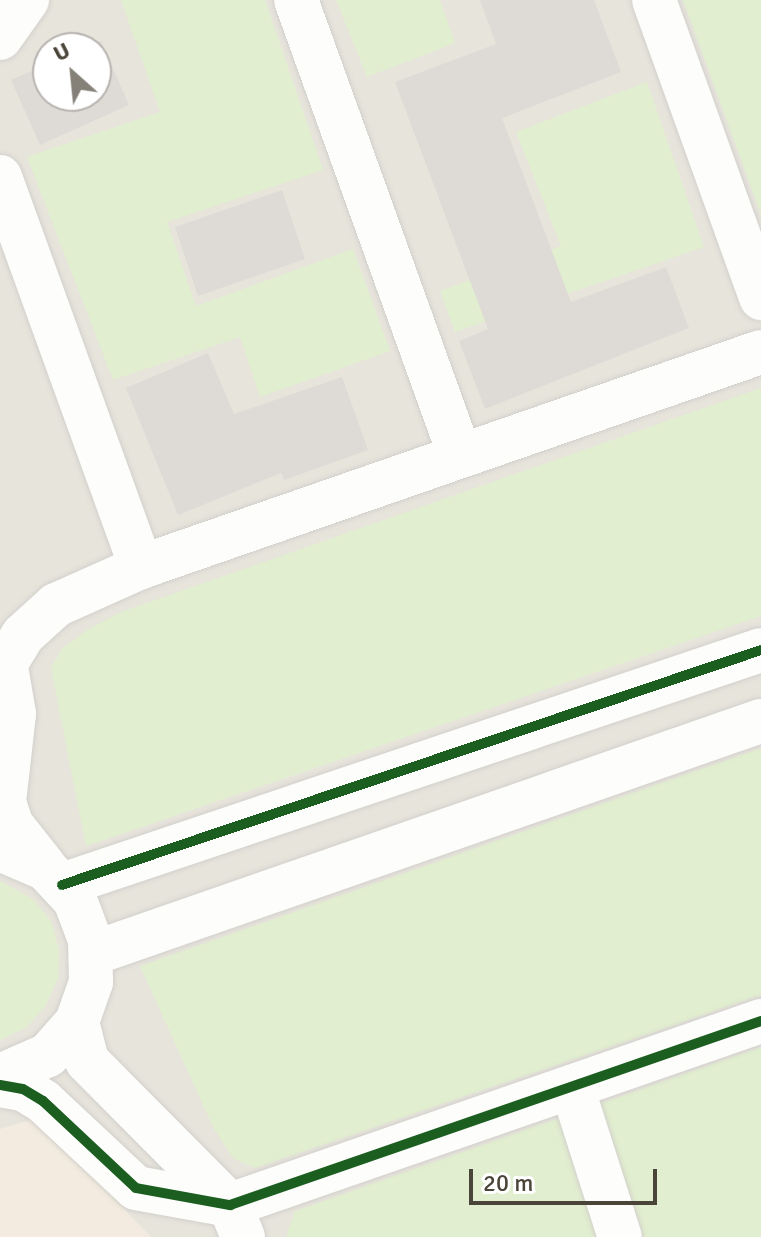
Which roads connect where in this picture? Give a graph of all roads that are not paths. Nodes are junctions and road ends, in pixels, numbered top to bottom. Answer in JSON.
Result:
{"nodes":[{"id":1,"x":27,"y":0,"type":"edge"},
{"id":2,"x":296,"y":0,"type":"edge"},
{"id":3,"x":654,"y":0,"type":"edge"},
{"id":4,"x":0,"y":38,"type":"edge"},
{"id":5,"x":0,"y":177,"type":"edge"},
{"id":6,"x":761,"y":298,"type":"edge"},
{"id":7,"x":761,"y":352,"type":"edge"},
{"id":8,"x":460,"y":455,"type":"junction"},
{"id":9,"x":141,"y":567,"type":"junction"},
{"id":10,"x":761,"y":650,"type":"edge"},
{"id":11,"x":3,"y":670,"type":"edge"},
{"id":12,"x":761,"y":721,"type":"edge"},
{"id":13,"x":0,"y":849,"type":"edge"},
{"id":14,"x":54,"y":877,"type":"junction"},
{"id":15,"x":91,"y":954,"type":"junction"},
{"id":16,"x":761,"y":1021,"type":"edge"},
{"id":17,"x":77,"y":1022,"type":"junction"},
{"id":18,"x":0,"y":1076,"type":"edge"},
{"id":19,"x":0,"y":1085,"type":"edge"},
{"id":20,"x":572,"y":1087,"type":"junction"},
{"id":21,"x":237,"y":1221,"type":"edge"},
{"id":22,"x":620,"y":1237,"type":"edge"}],
"edges":[{"from":1,"to":4,"type":"street"},
{"from":2,"to":8,"type":"street"},
{"from":3,"to":6,"type":"street"},
{"from":5,"to":9,"type":"street"},
{"from":7,"to":8,"type":"street"},
{"from":8,"to":9,"type":"street"},
{"from":9,"to":11,"type":"street"},
{"from":10,"to":14,"type":"street"},
{"from":11,"to":14,"type":"street"},
{"from":12,"to":15,"type":"street"},
{"from":13,"to":14,"type":"street"},
{"from":14,"to":15,"type":"street"},
{"from":15,"to":17,"type":"street"},
{"from":16,"to":20,"type":"street"},
{"from":17,"to":18,"type":"street"},
{"from":17,"to":21,"type":"street"},
{"from":19,"to":21,"type":"street"},
{"from":20,"to":21,"type":"street"},
{"from":20,"to":22,"type":"street"}]}
